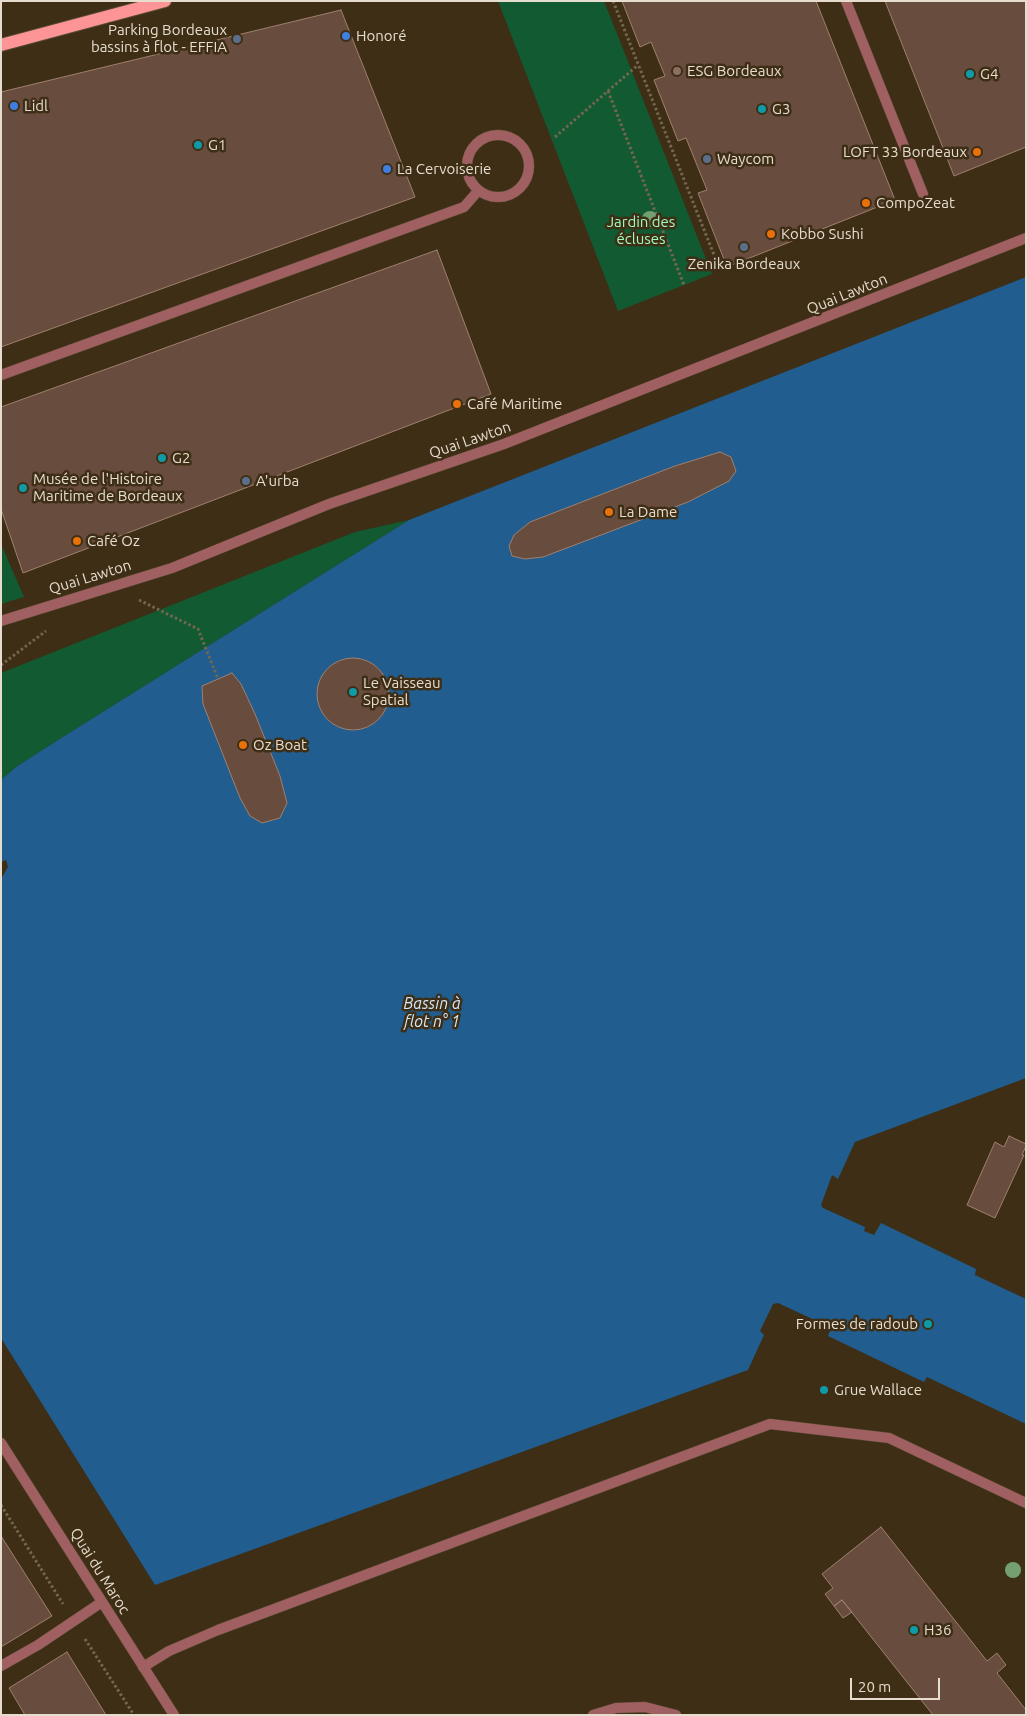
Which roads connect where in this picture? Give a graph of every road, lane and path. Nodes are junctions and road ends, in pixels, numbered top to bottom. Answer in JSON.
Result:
{"nodes":[{"id":1,"x":165,"y":1,"type":"edge"},
{"id":2,"x":613,"y":1,"type":"edge"},
{"id":3,"x":846,"y":1,"type":"edge"},
{"id":4,"x":1,"y":45,"type":"edge"},
{"id":5,"x":638,"y":65,"type":"junction"},
{"id":6,"x":608,"y":91,"type":"junction"},
{"id":7,"x":555,"y":137,"type":"dead end"},
{"id":8,"x":478,"y":191,"type":"junction"},
{"id":9,"x":923,"y":194,"type":"dead end"},
{"id":10,"x":1026,"y":238,"type":"edge"},
{"id":11,"x":720,"y":270,"type":"dead end"},
{"id":12,"x":684,"y":285,"type":"dead end"},
{"id":13,"x":1,"y":375,"type":"edge"},
{"id":14,"x":158,"y":610,"type":"dead end"},
{"id":15,"x":1,"y":621,"type":"edge"},
{"id":16,"x":218,"y":679,"type":"dead end"},
{"id":17,"x":1,"y":1443,"type":"edge"},
{"id":18,"x":1026,"y":1503,"type":"edge"},
{"id":19,"x":102,"y":1602,"type":"junction"},
{"id":20,"x":1,"y":1666,"type":"edge"},
{"id":21,"x":143,"y":1667,"type":"junction"},
{"id":22,"x":174,"y":1715,"type":"edge"},
{"id":23,"x":593,"y":1715,"type":"edge"},
{"id":24,"x":676,"y":1715,"type":"edge"}],
"edges":[{"from":1,"to":4,"type":"main road"},
{"from":2,"to":5,"type":"path"},
{"from":3,"to":9,"type":"street"},
{"from":5,"to":6,"type":"path"},
{"from":5,"to":11,"type":"path"},
{"from":6,"to":7,"type":"path"},
{"from":6,"to":12,"type":"path"},
{"from":8,"to":8,"type":"street"},
{"from":8,"to":13,"type":"street"},
{"from":10,"to":15,"type":"street","name":"Quai Lawton"},
{"from":14,"to":16,"type":"path"},
{"from":17,"to":19,"type":"street","name":"Quai du Maroc"},
{"from":18,"to":21,"type":"street"},
{"from":19,"to":20,"type":"street"},
{"from":19,"to":21,"type":"street","name":"Quai du Maroc"},
{"from":21,"to":22,"type":"street","name":"Quai du Maroc"},
{"from":23,"to":24,"type":"street"}]}
